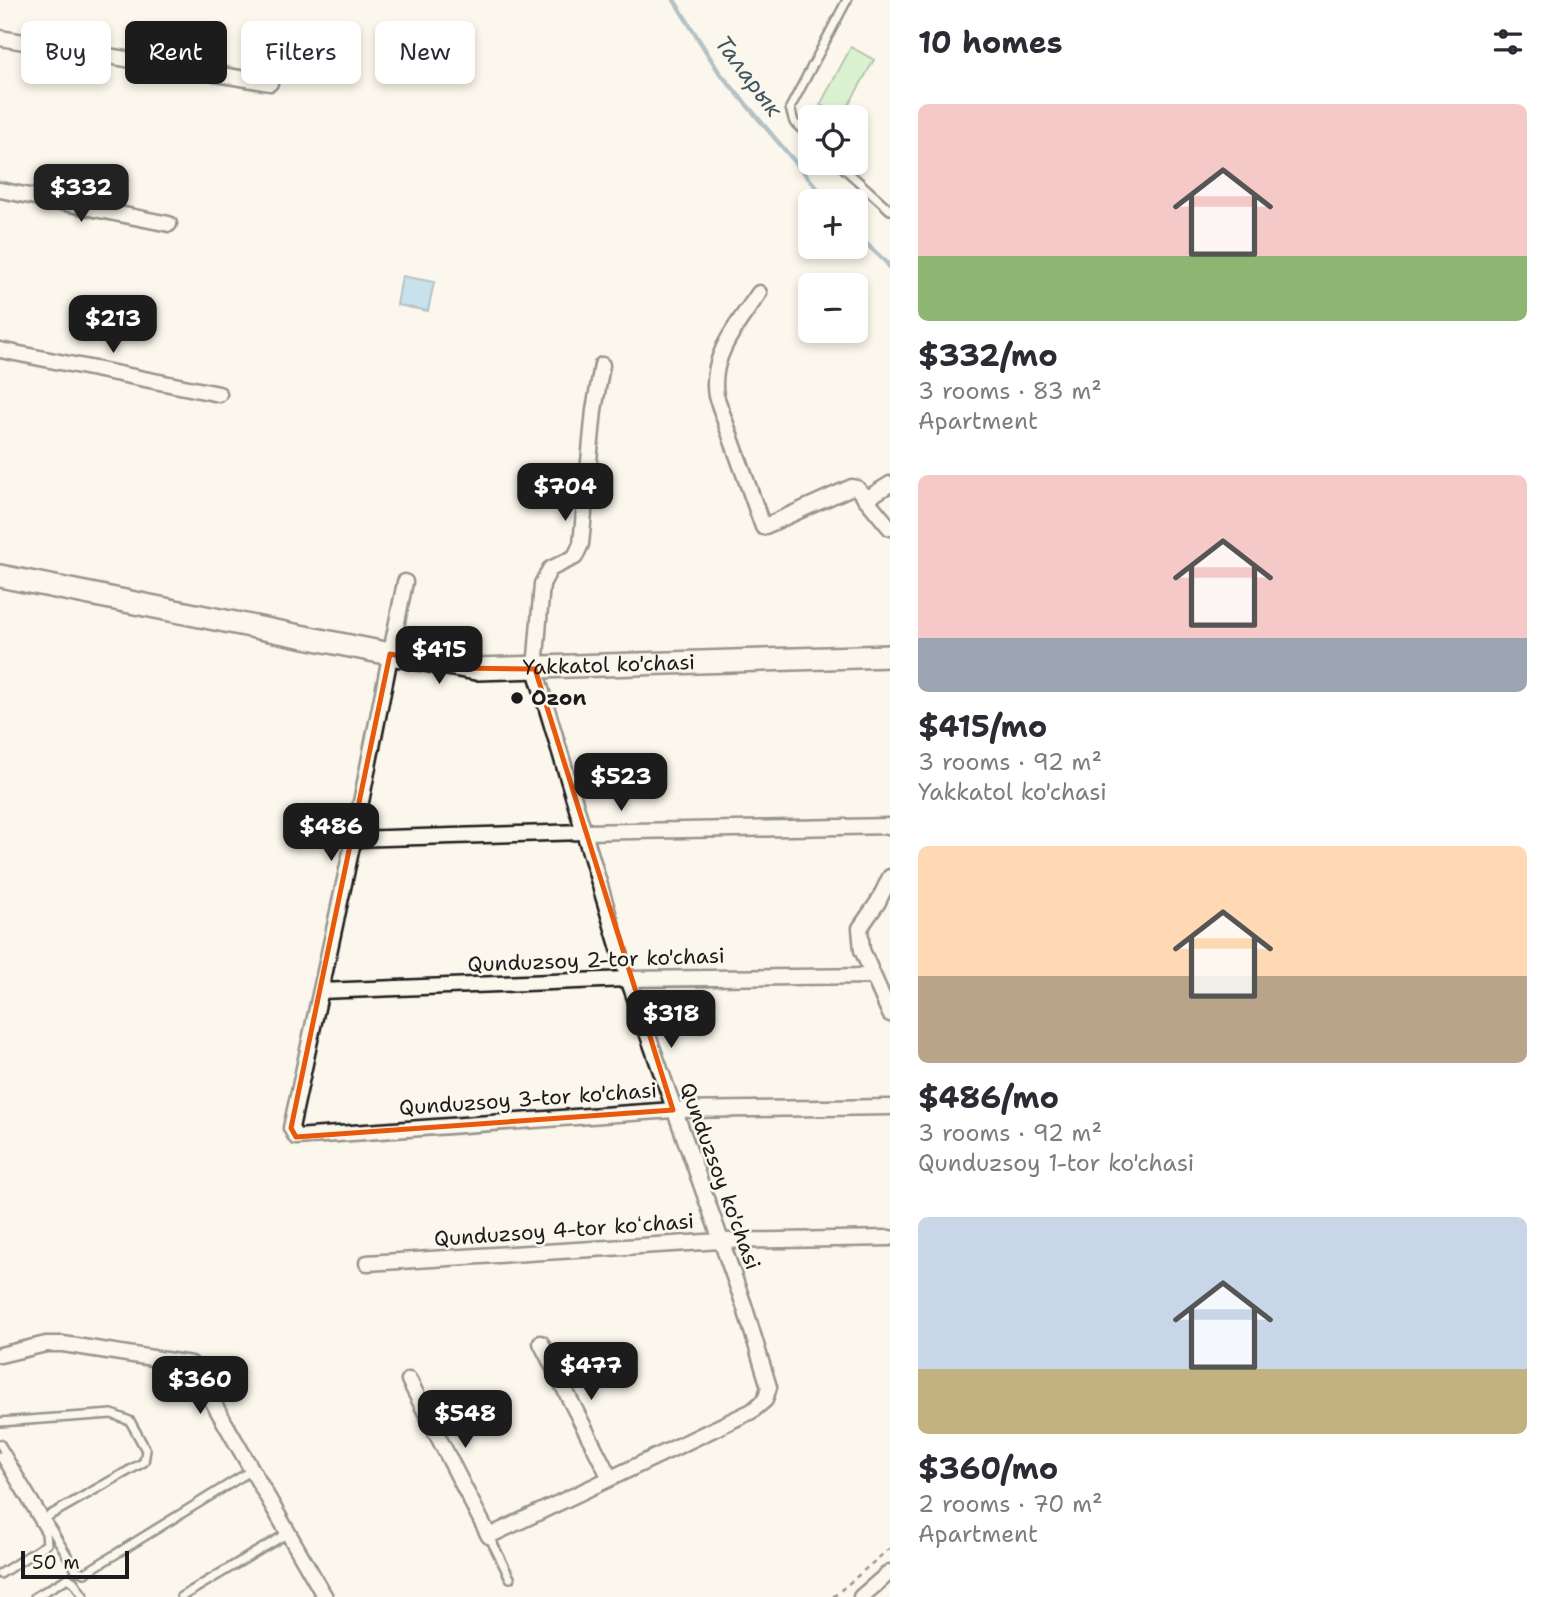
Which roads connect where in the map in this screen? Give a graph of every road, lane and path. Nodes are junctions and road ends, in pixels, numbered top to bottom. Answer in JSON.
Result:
{"nodes":[{"id":1,"x":848,"y":0,"type":"edge"},
{"id":2,"x":0,"y":38,"type":"edge"},
{"id":3,"x":241,"y":78,"type":"edge"},
{"id":4,"x":798,"y":126,"type":"edge"},
{"id":5,"x":851,"y":175,"type":"edge"},
{"id":6,"x":0,"y":190,"type":"edge"},
{"id":7,"x":890,"y":211,"type":"edge"},
{"id":8,"x":169,"y":224,"type":"dead end"},
{"id":9,"x":759,"y":293,"type":"dead end"},
{"id":10,"x":0,"y":350,"type":"edge"},
{"id":11,"x":602,"y":365,"type":"dead end"},
{"id":12,"x":219,"y":394,"type":"dead end"},
{"id":13,"x":890,"y":484,"type":"edge"},
{"id":14,"x":866,"y":499,"type":"junction"},
{"id":15,"x":890,"y":528,"type":"edge"},
{"id":16,"x":0,"y":576,"type":"edge"},
{"id":17,"x":405,"y":582,"type":"dead end"},
{"id":18,"x":390,"y":654,"type":"junction"},
{"id":19,"x":890,"y":656,"type":"edge"},
{"id":20,"x":535,"y":669,"type":"junction"},
{"id":21,"x":890,"y":826,"type":"edge"},
{"id":22,"x":584,"y":832,"type":"junction"},
{"id":23,"x":353,"y":839,"type":"junction"},
{"id":24,"x":890,"y":877,"type":"edge"},
{"id":25,"x":872,"y":976,"type":"junction"},
{"id":26,"x":628,"y":979,"type":"junction"},
{"id":27,"x":321,"y":991,"type":"junction"},
{"id":28,"x":890,"y":1014,"type":"edge"},
{"id":29,"x":890,"y":1107,"type":"edge"},
{"id":30,"x":673,"y":1110,"type":"junction"},
{"id":31,"x":890,"y":1238,"type":"edge"},
{"id":32,"x":721,"y":1241,"type":"junction"},
{"id":33,"x":366,"y":1263,"type":"dead end"},
{"id":34,"x":541,"y":1343,"type":"dead end"},
{"id":35,"x":0,"y":1354,"type":"edge"},
{"id":36,"x":409,"y":1380,"type":"dead end"},
{"id":37,"x":0,"y":1422,"type":"edge"},
{"id":38,"x":0,"y":1444,"type":"edge"},
{"id":39,"x":0,"y":1456,"type":"edge"},
{"id":40,"x":252,"y":1470,"type":"junction"},
{"id":41,"x":610,"y":1478,"type":"junction"},
{"id":42,"x":45,"y":1518,"type":"junction"},
{"id":43,"x":288,"y":1533,"type":"junction"},
{"id":44,"x":489,"y":1536,"type":"junction"},
{"id":45,"x":890,"y":1548,"type":"edge"},
{"id":46,"x":890,"y":1572,"type":"edge"},
{"id":47,"x":0,"y":1574,"type":"edge"},
{"id":48,"x":510,"y":1578,"type":"dead end"},
{"id":49,"x":35,"y":1597,"type":"edge"},
{"id":50,"x":84,"y":1597,"type":"edge"},
{"id":51,"x":181,"y":1597,"type":"edge"},
{"id":52,"x":325,"y":1597,"type":"edge"},
{"id":53,"x":833,"y":1597,"type":"edge"},
{"id":54,"x":861,"y":1597,"type":"edge"}],
"edges":[{"from":1,"to":4,"type":"lane"},
{"from":2,"to":3,"type":"street"},
{"from":5,"to":7,"type":"lane"},
{"from":6,"to":8,"type":"street"},
{"from":9,"to":14,"type":"street"},
{"from":10,"to":12,"type":"street"},
{"from":11,"to":20,"type":"street"},
{"from":13,"to":14,"type":"street"},
{"from":14,"to":15,"type":"street"},
{"from":16,"to":18,"type":"street","name":"Yakkatol ko'chasi"},
{"from":17,"to":18,"type":"street"},
{"from":18,"to":20,"type":"street","name":"Yakkatol ko'chasi"},
{"from":18,"to":23,"type":"street"},
{"from":19,"to":20,"type":"street","name":"Yakkatol ko'chasi"},
{"from":20,"to":22,"type":"street","name":"Qunduzsoy ko'chasi"},
{"from":21,"to":22,"type":"street"},
{"from":22,"to":23,"type":"street"},
{"from":22,"to":26,"type":"street","name":"Qunduzsoy ko'chasi"},
{"from":23,"to":27,"type":"street"},
{"from":24,"to":25,"type":"street"},
{"from":25,"to":26,"type":"street","name":"Qunduzsoy 2-tor ko'chasi"},
{"from":25,"to":28,"type":"street"},
{"from":26,"to":27,"type":"street","name":"Qunduzsoy 2-tor ko'chasi"},
{"from":26,"to":30,"type":"street","name":"Qunduzsoy ko'chasi"},
{"from":27,"to":30,"type":"street","name":"Qunduzsoy 3-tor ko'chasi"},
{"from":29,"to":30,"type":"street","name":"Qunduzsoy 3-tor ko'chasi"},
{"from":30,"to":32,"type":"street","name":"Qunduzsoy ko'chasi"},
{"from":31,"to":32,"type":"street","name":"Qunduzsoy 4-tor koʻchasi"},
{"from":32,"to":33,"type":"street","name":"Qunduzsoy 4-tor koʻchasi"},
{"from":32,"to":41,"type":"street","name":"Qunduzsoy ko'chasi"},
{"from":34,"to":41,"type":"street"},
{"from":35,"to":40,"type":"street"},
{"from":36,"to":44,"type":"street"},
{"from":37,"to":42,"type":"lane"},
{"from":38,"to":42,"type":"lane"},
{"from":39,"to":47,"type":"lane"},
{"from":40,"to":42,"type":"lane"},
{"from":40,"to":43,"type":"street"},
{"from":41,"to":44,"type":"street"},
{"from":43,"to":51,"type":"lane"},
{"from":43,"to":52,"type":"street"},
{"from":44,"to":48,"type":"lane"},
{"from":45,"to":53,"type":"path"},
{"from":46,"to":54,"type":"street"},
{"from":49,"to":50,"type":"lane"}]}
